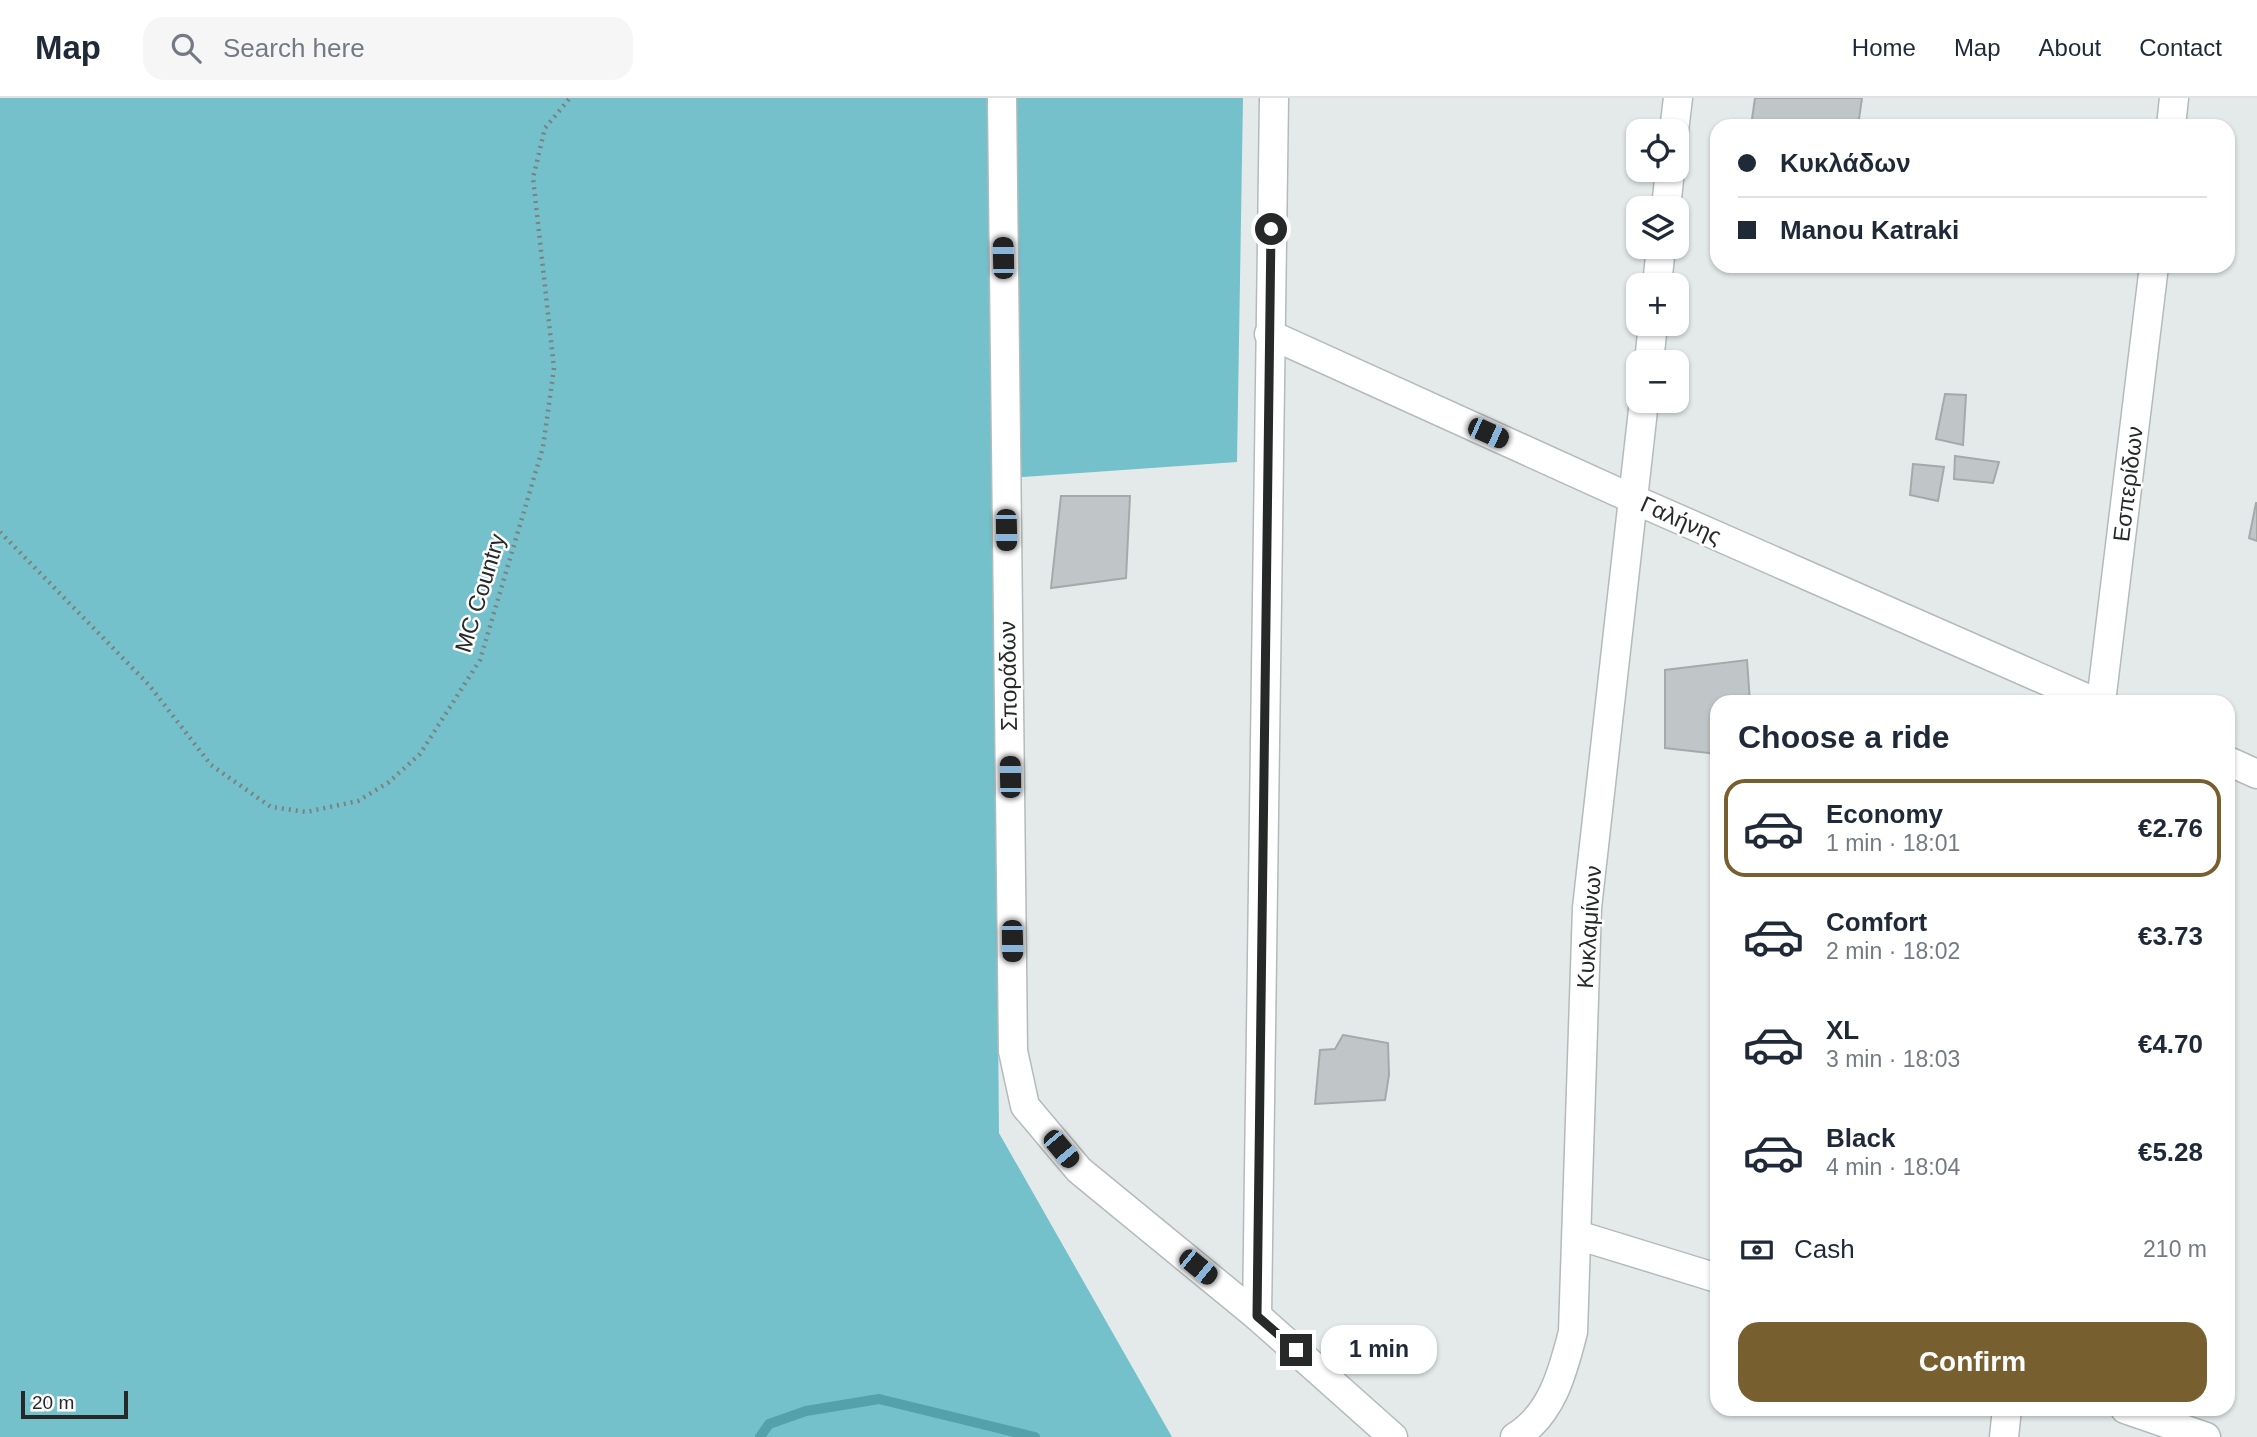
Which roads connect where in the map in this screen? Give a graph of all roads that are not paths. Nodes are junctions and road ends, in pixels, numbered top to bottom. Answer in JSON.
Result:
{"nodes":[{"id":1,"x":1002,"y":98,"type":"edge"},
{"id":2,"x":1274,"y":98,"type":"edge"},
{"id":3,"x":1678,"y":98,"type":"edge"},
{"id":4,"x":2174,"y":98,"type":"edge"},
{"id":5,"x":1675,"y":119,"type":"edge"},
{"id":6,"x":2172,"y":119,"type":"edge"},
{"id":7,"x":2153,"y":273,"type":"edge"},
{"id":8,"x":1269,"y":334,"type":"junction"},
{"id":9,"x":1643,"y":413,"type":"edge"},
{"id":10,"x":1633,"y":499,"type":"junction"},
{"id":11,"x":2079,"y":695,"type":"edge"},
{"id":12,"x":2103,"y":695,"type":"edge"},
{"id":13,"x":2235,"y":764,"type":"edge"},
{"id":14,"x":2257,"y":774,"type":"edge"},
{"id":15,"x":1577,"y":1235,"type":"junction"},
{"id":16,"x":1710,"y":1276,"type":"edge"},
{"id":17,"x":1257,"y":1316,"type":"junction"},
{"id":18,"x":2006,"y":1416,"type":"edge"},
{"id":19,"x":2145,"y":1416,"type":"edge"},
{"id":20,"x":1393,"y":1437,"type":"edge"},
{"id":21,"x":1515,"y":1437,"type":"edge"},
{"id":22,"x":2004,"y":1437,"type":"edge"},
{"id":23,"x":2206,"y":1437,"type":"edge"}],
"edges":[{"from":1,"to":17,"type":"street","name":"Σποράδων"},
{"from":2,"to":8,"type":"street"},
{"from":3,"to":5,"type":"street"},
{"from":4,"to":6,"type":"street"},
{"from":7,"to":12,"type":"street","name":"Εσπερίδων"},
{"from":8,"to":10,"type":"street","name":"Γαλήνης"},
{"from":8,"to":17,"type":"street"},
{"from":9,"to":10,"type":"street","name":"Κυκλαμίνων"},
{"from":10,"to":11,"type":"street","name":"Γαλήνης"},
{"from":10,"to":15,"type":"street","name":"Κυκλαμίνων"},
{"from":13,"to":14,"type":"street"},
{"from":15,"to":16,"type":"street"},
{"from":15,"to":21,"type":"street","name":"Κυκλαμίνων"},
{"from":17,"to":20,"type":"street","name":"Σποράδων"},
{"from":18,"to":22,"type":"street"},
{"from":19,"to":23,"type":"street"}]}
